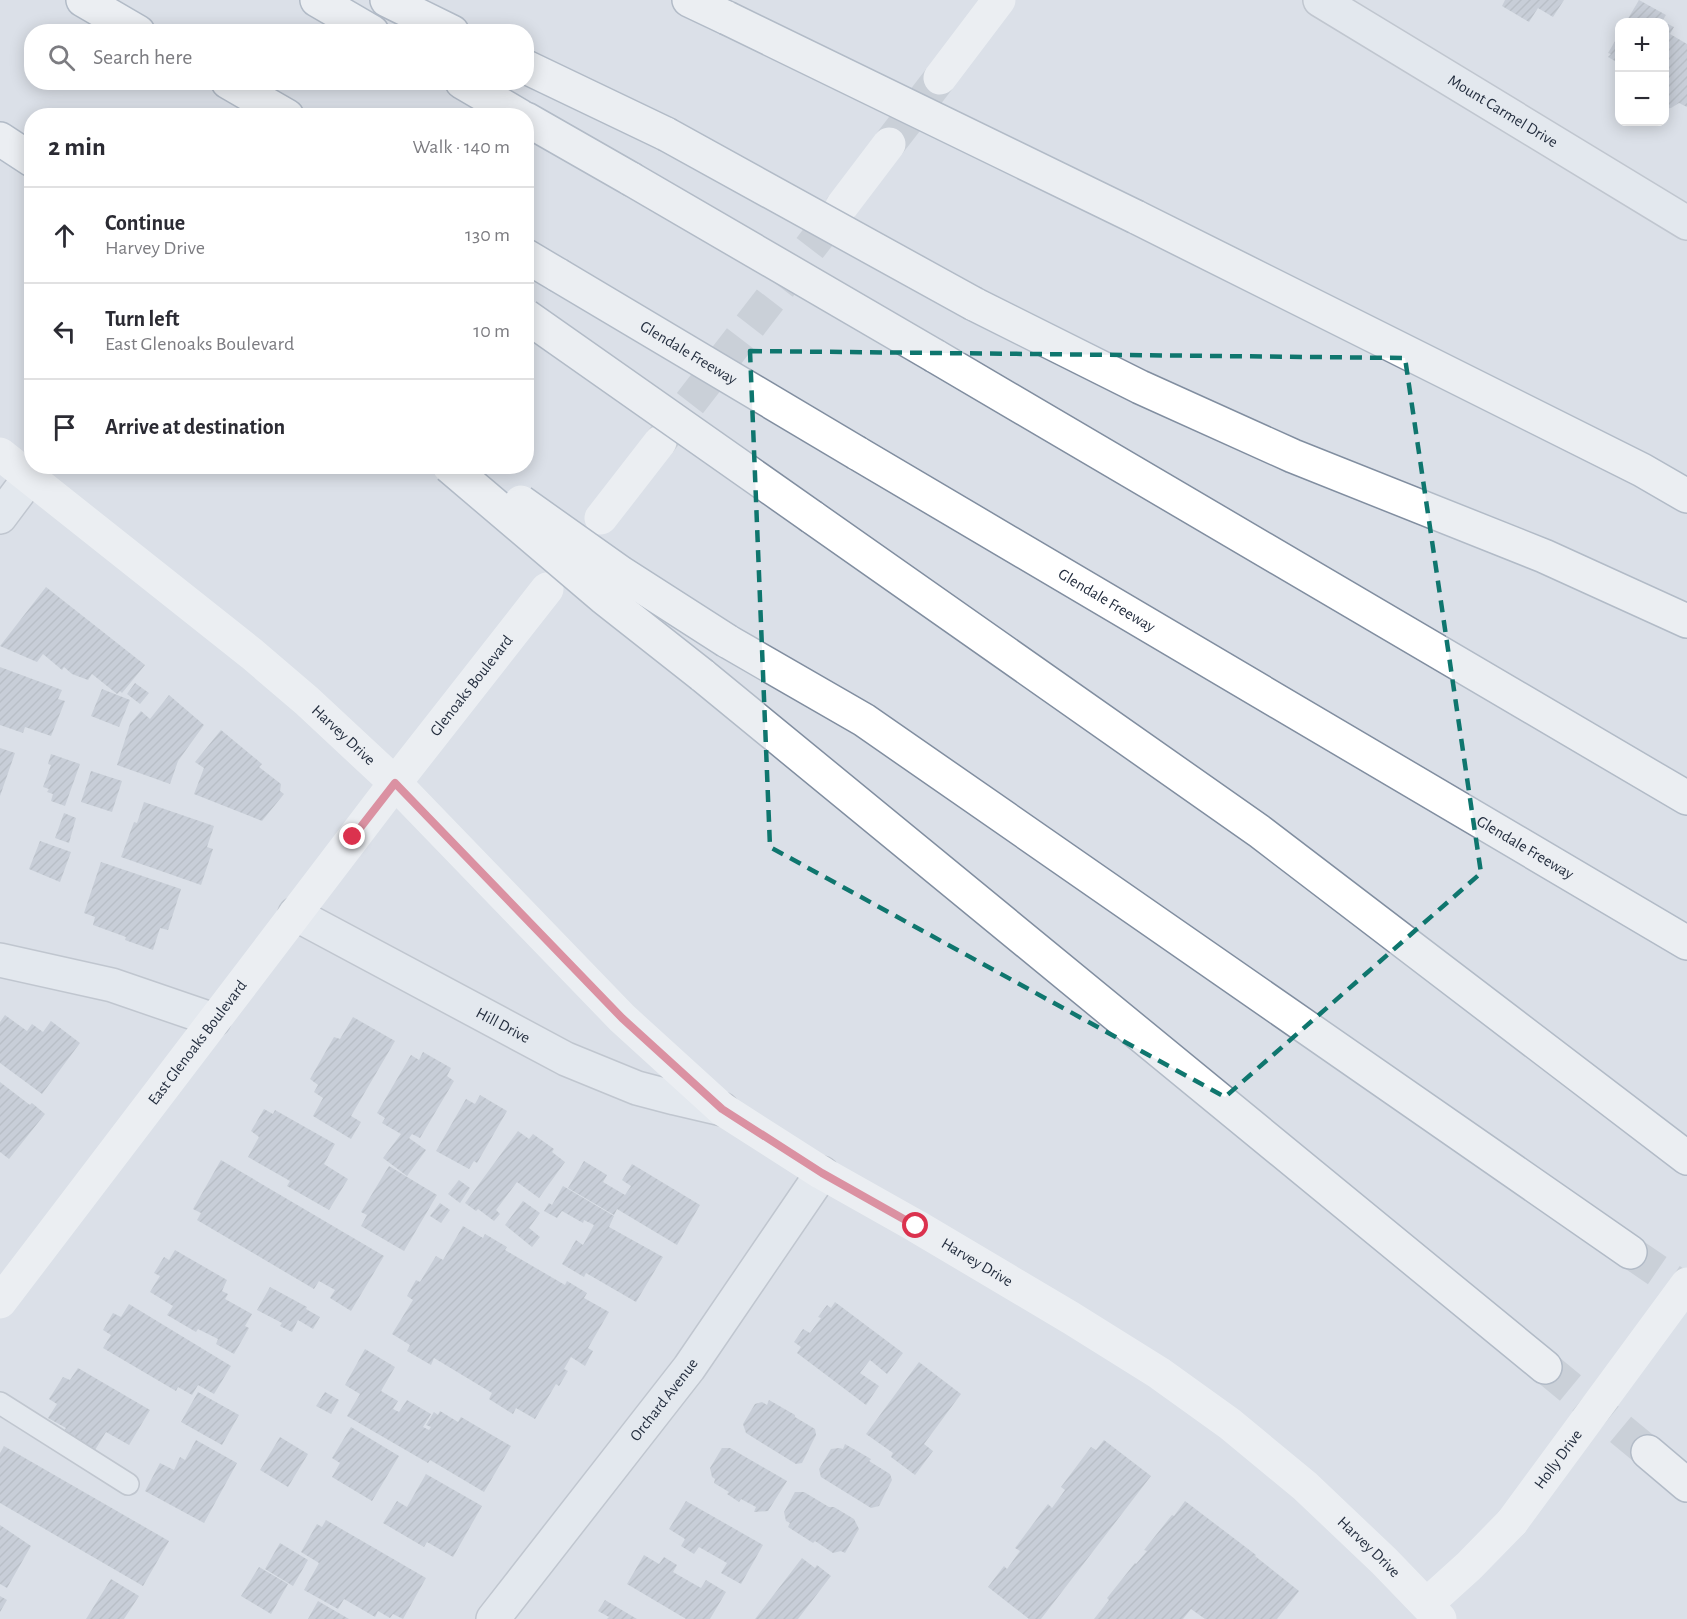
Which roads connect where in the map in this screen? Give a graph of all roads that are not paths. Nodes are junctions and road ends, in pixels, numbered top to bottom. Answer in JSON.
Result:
{"nodes":[{"id":1,"x":83,"y":0,"type":"edge"},
{"id":2,"x":317,"y":0,"type":"edge"},
{"id":3,"x":387,"y":0,"type":"edge"},
{"id":4,"x":689,"y":0,"type":"edge"},
{"id":5,"x":999,"y":0,"type":"edge"},
{"id":6,"x":1320,"y":0,"type":"edge"},
{"id":7,"x":124,"y":24,"type":"edge"},
{"id":8,"x":358,"y":24,"type":"edge"},
{"id":9,"x":436,"y":24,"type":"edge"},
{"id":10,"x":534,"y":71,"type":"edge"},
{"id":11,"x":940,"y":78,"type":"tunnel mouth"},
{"id":12,"x":242,"y":90,"type":"edge"},
{"id":13,"x":476,"y":90,"type":"edge"},
{"id":14,"x":272,"y":108,"type":"edge"},
{"id":15,"x":506,"y":108,"type":"edge"},
{"id":16,"x":534,"y":124,"type":"edge"},
{"id":17,"x":0,"y":139,"type":"edge"},
{"id":18,"x":889,"y":144,"type":"tunnel mouth"},
{"id":19,"x":24,"y":155,"type":"edge"},
{"id":20,"x":842,"y":206,"type":"tunnel mouth"},
{"id":21,"x":1687,"y":223,"type":"edge"},
{"id":22,"x":534,"y":261,"type":"edge"},
{"id":23,"x":534,"y":322,"type":"edge"},
{"id":24,"x":660,"y":442,"type":"tunnel mouth"},
{"id":25,"x":0,"y":454,"type":"edge"},
{"id":26,"x":1642,"y":470,"type":"junction"},
{"id":27,"x":24,"y":472,"type":"edge"},
{"id":28,"x":26,"y":474,"type":"edge"},
{"id":29,"x":458,"y":474,"type":"edge"},
{"id":30,"x":481,"y":474,"type":"edge"},
{"id":31,"x":30,"y":477,"type":"junction"},
{"id":32,"x":1687,"y":486,"type":"edge"},
{"id":33,"x":1687,"y":496,"type":"edge"},
{"id":34,"x":0,"y":517,"type":"edge"},
{"id":35,"x":601,"y":518,"type":"dead end"},
{"id":36,"x":547,"y":589,"type":"dead end"},
{"id":37,"x":1687,"y":621,"type":"edge"},
{"id":38,"x":395,"y":783,"type":"junction"},
{"id":39,"x":1687,"y":798,"type":"edge"},
{"id":40,"x":295,"y":914,"type":"junction"},
{"id":41,"x":1687,"y":943,"type":"edge"},
{"id":42,"x":0,"y":960,"type":"edge"},
{"id":43,"x":214,"y":1020,"type":"junction"},
{"id":44,"x":722,"y":1109,"type":"junction"},
{"id":45,"x":1687,"y":1158,"type":"edge"},
{"id":46,"x":822,"y":1173,"type":"junction"},
{"id":47,"x":1630,"y":1252,"type":"tunnel mouth"},
{"id":48,"x":1687,"y":1284,"type":"edge"},
{"id":49,"x":0,"y":1302,"type":"edge"},
{"id":50,"x":1545,"y":1367,"type":"tunnel mouth"},
{"id":51,"x":0,"y":1403,"type":"edge"},
{"id":52,"x":1648,"y":1452,"type":"tunnel mouth"},
{"id":53,"x":128,"y":1484,"type":"dead end"},
{"id":54,"x":1687,"y":1485,"type":"edge"},
{"id":55,"x":1426,"y":1614,"type":"edge"},
{"id":56,"x":493,"y":1619,"type":"edge"}],
"edges":[{"from":1,"to":7,"type":"main road"},
{"from":2,"to":8,"type":"main road"},
{"from":3,"to":9,"type":"main road"},
{"from":4,"to":26,"type":"main road","bridge":true},
{"from":5,"to":11,"type":"main road"},
{"from":6,"to":21,"type":"street","name":"Mount Carmel Drive"},
{"from":10,"to":37,"type":"main road","bridge":true},
{"from":12,"to":14,"type":"main road"},
{"from":13,"to":15,"type":"main road"},
{"from":16,"to":39,"type":"main road","bridge":true},
{"from":17,"to":19,"type":"main road"},
{"from":18,"to":20,"type":"main road"},
{"from":22,"to":41,"type":"main road","name":"Glendale Freeway","bridge":true},
{"from":23,"to":45,"type":"main road","bridge":true},
{"from":24,"to":35,"type":"main road"},
{"from":25,"to":27,"type":"main road","name":"Harvey Drive"},
{"from":26,"to":32,"type":"main road"},
{"from":26,"to":33,"type":"main road"},
{"from":28,"to":31,"type":"main road","name":"Harvey Drive"},
{"from":29,"to":50,"type":"main road","bridge":true},
{"from":30,"to":47,"type":"main road","bridge":true},
{"from":31,"to":34,"type":"street"},
{"from":31,"to":38,"type":"main road","name":"Harvey Drive"},
{"from":36,"to":38,"type":"main road","name":"Glenoaks Boulevard"},
{"from":38,"to":40,"type":"main road","name":"East Glenoaks Boulevard"},
{"from":38,"to":44,"type":"main road","name":"Harvey Drive"},
{"from":40,"to":43,"type":"main road","name":"East Glenoaks Boulevard"},
{"from":40,"to":44,"type":"street","name":"Hill Drive"},
{"from":42,"to":43,"type":"street"},
{"from":43,"to":49,"type":"main road","name":"East Glenoaks Boulevard"},
{"from":44,"to":46,"type":"main road","name":"Harvey Drive"},
{"from":46,"to":55,"type":"main road","name":"Harvey Drive"},
{"from":46,"to":56,"type":"street","name":"Orchard Avenue"},
{"from":48,"to":55,"type":"main road","name":"Holly Drive","bridge":true},
{"from":51,"to":53,"type":"lane"},
{"from":52,"to":54,"type":"main road"}]}
